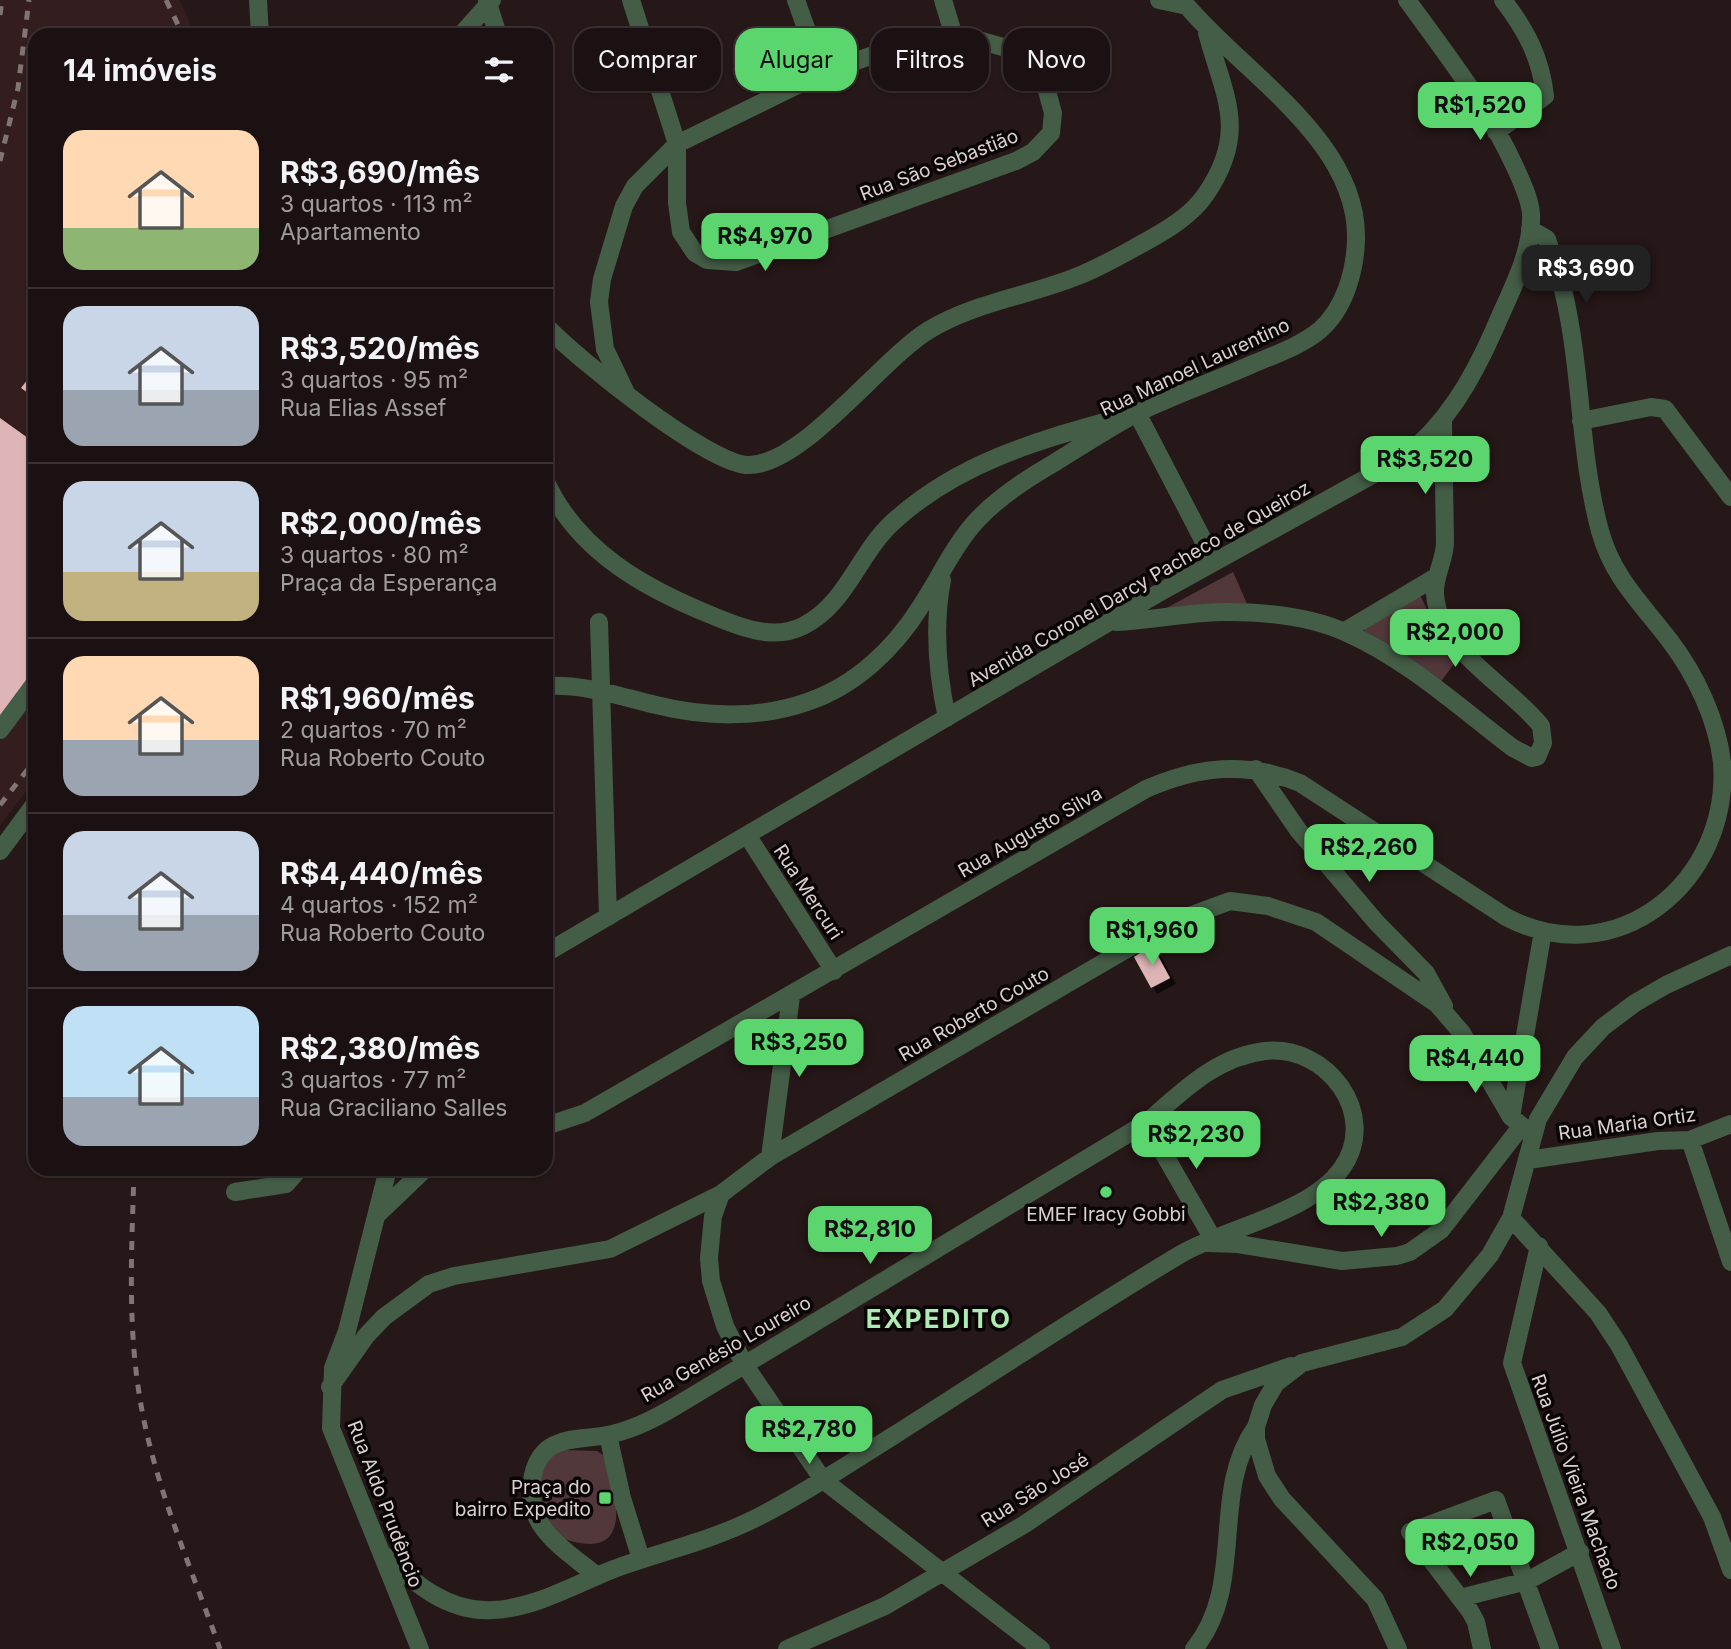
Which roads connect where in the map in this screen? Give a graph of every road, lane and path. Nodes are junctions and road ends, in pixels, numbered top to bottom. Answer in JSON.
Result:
{"nodes":[{"id":1,"x":258,"y":0,"type":"edge"},
{"id":2,"x":631,"y":0,"type":"edge"},
{"id":3,"x":796,"y":0,"type":"edge"},
{"id":4,"x":943,"y":0,"type":"edge"},
{"id":5,"x":1159,"y":0,"type":"edge"},
{"id":6,"x":1406,"y":0,"type":"edge"},
{"id":7,"x":1503,"y":0,"type":"edge"},
{"id":8,"x":489,"y":2,"type":"edge"},
{"id":9,"x":1184,"y":3,"type":"edge"},
{"id":10,"x":260,"y":28,"type":"edge"},
{"id":11,"x":467,"y":28,"type":"edge"},
{"id":12,"x":496,"y":28,"type":"edge"},
{"id":13,"x":806,"y":28,"type":"edge"},
{"id":14,"x":951,"y":28,"type":"edge"},
{"id":15,"x":1206,"y":29,"type":"junction"},
{"id":16,"x":989,"y":43,"type":"edge"},
{"id":17,"x":785,"y":91,"type":"edge"},
{"id":18,"x":1496,"y":132,"type":"junction"},
{"id":19,"x":677,"y":144,"type":"junction"},
{"id":20,"x":1530,"y":229,"type":"junction"},
{"id":21,"x":553,"y":333,"type":"edge"},
{"id":22,"x":626,"y":394,"type":"junction"},
{"id":23,"x":1137,"y":413,"type":"junction"},
{"id":24,"x":1581,"y":421,"type":"junction"},
{"id":25,"x":1443,"y":422,"type":"junction"},
{"id":26,"x":553,"y":496,"type":"edge"},
{"id":27,"x":1731,"y":498,"type":"edge"},
{"id":28,"x":951,"y":556,"type":"junction"},
{"id":29,"x":1214,"y":561,"type":"junction"},
{"id":30,"x":1436,"y":577,"type":"junction"},
{"id":31,"x":599,"y":622,"type":"dead end"},
{"id":32,"x":1112,"y":622,"type":"junction"},
{"id":33,"x":1345,"y":631,"type":"junction"},
{"id":34,"x":553,"y":686,"type":"edge"},
{"id":35,"x":601,"y":690,"type":"junction"},
{"id":36,"x":28,"y":692,"type":"edge"},
{"id":37,"x":947,"y":718,"type":"junction"},
{"id":38,"x":0,"y":730,"type":"edge"},
{"id":39,"x":1256,"y":769,"type":"junction"},
{"id":40,"x":28,"y":813,"type":"edge"},
{"id":41,"x":747,"y":835,"type":"junction"},
{"id":42,"x":0,"y":851,"type":"edge"},
{"id":43,"x":608,"y":917,"type":"junction"},
{"id":44,"x":1543,"y":932,"type":"junction"},
{"id":45,"x":553,"y":949,"type":"edge"},
{"id":46,"x":1731,"y":955,"type":"edge"},
{"id":47,"x":834,"y":971,"type":"junction"},
{"id":48,"x":791,"y":996,"type":"junction"},
{"id":49,"x":1451,"y":1018,"type":"junction"},
{"id":50,"x":1146,"y":1123,"type":"junction"},
{"id":51,"x":553,"y":1124,"type":"edge"},
{"id":52,"x":1731,"y":1124,"type":"edge"},
{"id":53,"x":1521,"y":1127,"type":"junction"},
{"id":54,"x":1690,"y":1140,"type":"junction"},
{"id":55,"x":770,"y":1157,"type":"junction"},
{"id":56,"x":1528,"y":1160,"type":"junction"},
{"id":57,"x":293,"y":1176,"type":"edge"},
{"id":58,"x":386,"y":1176,"type":"edge"},
{"id":59,"x":418,"y":1176,"type":"edge"},
{"id":60,"x":235,"y":1192,"type":"dead end"},
{"id":61,"x":721,"y":1194,"type":"junction"},
{"id":62,"x":378,"y":1213,"type":"junction"},
{"id":63,"x":1511,"y":1218,"type":"junction"},
{"id":64,"x":1207,"y":1241,"type":"junction"},
{"id":65,"x":1539,"y":1246,"type":"junction"},
{"id":66,"x":1731,"y":1262,"type":"edge"},
{"id":67,"x":1302,"y":1363,"type":"junction"},
{"id":68,"x":744,"y":1364,"type":"junction"},
{"id":69,"x":330,"y":1387,"type":"junction"},
{"id":70,"x":1256,"y":1427,"type":"junction"},
{"id":71,"x":608,"y":1435,"type":"junction"},
{"id":72,"x":823,"y":1480,"type":"junction"},
{"id":73,"x":1580,"y":1552,"type":"junction"},
{"id":74,"x":383,"y":1554,"type":"junction"},
{"id":75,"x":641,"y":1559,"type":"junction"},
{"id":76,"x":1731,"y":1570,"type":"edge"},
{"id":77,"x":942,"y":1571,"type":"junction"},
{"id":78,"x":597,"y":1576,"type":"junction"},
{"id":79,"x":1527,"y":1581,"type":"junction"},
{"id":80,"x":1460,"y":1598,"type":"junction"},
{"id":81,"x":420,"y":1649,"type":"edge"},
{"id":82,"x":787,"y":1649,"type":"edge"},
{"id":83,"x":1041,"y":1649,"type":"edge"},
{"id":84,"x":1194,"y":1649,"type":"edge"},
{"id":85,"x":1398,"y":1649,"type":"edge"},
{"id":86,"x":1482,"y":1649,"type":"edge"},
{"id":87,"x":1550,"y":1649,"type":"edge"},
{"id":88,"x":1612,"y":1649,"type":"edge"}],
"edges":[{"from":1,"to":10,"type":"street"},
{"from":2,"to":19,"type":"street","name":"Rua São Sebastião"},
{"from":3,"to":13,"type":"street"},
{"from":4,"to":14,"type":"street"},
{"from":5,"to":9,"type":"street"},
{"from":6,"to":18,"type":"street","name":"Avenida Coronel Darcy Pacheco de Queiroz"},
{"from":7,"to":18,"type":"street"},
{"from":8,"to":11,"type":"street"},
{"from":8,"to":12,"type":"street"},
{"from":9,"to":15,"type":"street","name":"Rua Manoel Laurentino"},
{"from":15,"to":22,"type":"street"},
{"from":15,"to":23,"type":"street","name":"Rua Manoel Laurentino"},
{"from":16,"to":19,"type":"street","name":"Rua São Sebastião"},
{"from":17,"to":19,"type":"street"},
{"from":18,"to":20,"type":"street","name":"Avenida Coronel Darcy Pacheco de Queiroz"},
{"from":19,"to":22,"type":"street"},
{"from":20,"to":24,"type":"street"},
{"from":20,"to":25,"type":"street","name":"Avenida Coronel Darcy Pacheco de Queiroz"},
{"from":21,"to":22,"type":"street"},
{"from":23,"to":26,"type":"street"},
{"from":23,"to":28,"type":"street","name":"Rua Manoel Laurentino"},
{"from":23,"to":29,"type":"street"},
{"from":24,"to":27,"type":"street"},
{"from":24,"to":44,"type":"street"},
{"from":25,"to":29,"type":"street","name":"Avenida Coronel Darcy Pacheco de Queiroz"},
{"from":25,"to":30,"type":"street"},
{"from":28,"to":35,"type":"street","name":"Rua Manoel Laurentino"},
{"from":28,"to":37,"type":"street"},
{"from":29,"to":32,"type":"street","name":"Avenida Coronel Darcy Pacheco de Queiroz"},
{"from":30,"to":33,"type":"street"},
{"from":30,"to":33,"type":"street"},
{"from":31,"to":35,"type":"street"},
{"from":32,"to":33,"type":"street"},
{"from":32,"to":37,"type":"street","name":"Avenida Coronel Darcy Pacheco de Queiroz"},
{"from":34,"to":35,"type":"street","name":"Rua Manoel Laurentino"},
{"from":35,"to":43,"type":"street"},
{"from":36,"to":38,"type":"street"},
{"from":37,"to":41,"type":"street","name":"Avenida Coronel Darcy Pacheco de Queiroz"},
{"from":39,"to":44,"type":"street","name":"Rua Augusto Silva"},
{"from":39,"to":47,"type":"street","name":"Rua Augusto Silva"},
{"from":39,"to":49,"type":"street"},
{"from":40,"to":42,"type":"street"},
{"from":41,"to":43,"type":"street","name":"Avenida Coronel Darcy Pacheco de Queiroz"},
{"from":41,"to":47,"type":"street","name":"Rua Mercuri"},
{"from":43,"to":45,"type":"street","name":"Avenida Coronel Darcy Pacheco de Queiroz"},
{"from":44,"to":53,"type":"street"},
{"from":46,"to":53,"type":"street"},
{"from":47,"to":48,"type":"street","name":"Rua Augusto Silva"},
{"from":48,"to":51,"type":"street","name":"Rua Augusto Silva"},
{"from":48,"to":55,"type":"street"},
{"from":49,"to":53,"type":"street","name":"Rua Roberto Couto"},
{"from":49,"to":55,"type":"street","name":"Rua Roberto Couto"},
{"from":50,"to":64,"type":"street"},
{"from":50,"to":64,"type":"street","name":"Rua Genésio Loureiro"},
{"from":50,"to":68,"type":"street","name":"Rua Genésio Loureiro"},
{"from":52,"to":54,"type":"street","name":"Rua Maria Ortiz"},
{"from":53,"to":56,"type":"street","name":"Rua São José"},
{"from":53,"to":64,"type":"street"},
{"from":54,"to":56,"type":"street","name":"Rua Maria Ortiz"},
{"from":54,"to":66,"type":"street"},
{"from":55,"to":61,"type":"street","name":"Rua Roberto Couto"},
{"from":56,"to":63,"type":"street","name":"Rua São José"},
{"from":57,"to":60,"type":"street"},
{"from":58,"to":62,"type":"street","name":"Rua Aldo Prudêncio"},
{"from":59,"to":62,"type":"street"},
{"from":61,"to":68,"type":"street"},
{"from":61,"to":69,"type":"street","name":"Rua Roberto Couto"},
{"from":62,"to":69,"type":"street","name":"Rua Aldo Prudêncio"},
{"from":63,"to":65,"type":"street"},
{"from":63,"to":67,"type":"street","name":"Rua São José"},
{"from":64,"to":72,"type":"street","name":"Rua Genésio Loureiro"},
{"from":65,"to":73,"type":"street","name":"Rua Júlio Vieira Machado"},
{"from":65,"to":76,"type":"street"},
{"from":67,"to":70,"type":"street"},
{"from":67,"to":77,"type":"street","name":"Rua São José"},
{"from":68,"to":71,"type":"street","name":"Rua Genésio Loureiro"},
{"from":68,"to":72,"type":"street"},
{"from":69,"to":74,"type":"street","name":"Rua Aldo Prudêncio"},
{"from":70,"to":84,"type":"street"},
{"from":70,"to":85,"type":"street"},
{"from":71,"to":75,"type":"street"},
{"from":71,"to":78,"type":"street","name":"Rua Genésio Loureiro"},
{"from":72,"to":75,"type":"street","name":"Rua Genésio Loureiro"},
{"from":72,"to":77,"type":"street"},
{"from":73,"to":79,"type":"street"},
{"from":73,"to":88,"type":"street","name":"Rua Júlio Vieira Machado"},
{"from":74,"to":78,"type":"street","name":"Rua Genésio Loureiro"},
{"from":74,"to":81,"type":"street","name":"Rua Aldo Prudêncio"},
{"from":75,"to":78,"type":"street","name":"Rua Genésio Loureiro"},
{"from":77,"to":82,"type":"street","name":"Rua São José"},
{"from":77,"to":83,"type":"street"},
{"from":79,"to":80,"type":"street"},
{"from":79,"to":80,"type":"street"},
{"from":79,"to":87,"type":"street"},
{"from":80,"to":86,"type":"street"}]}
